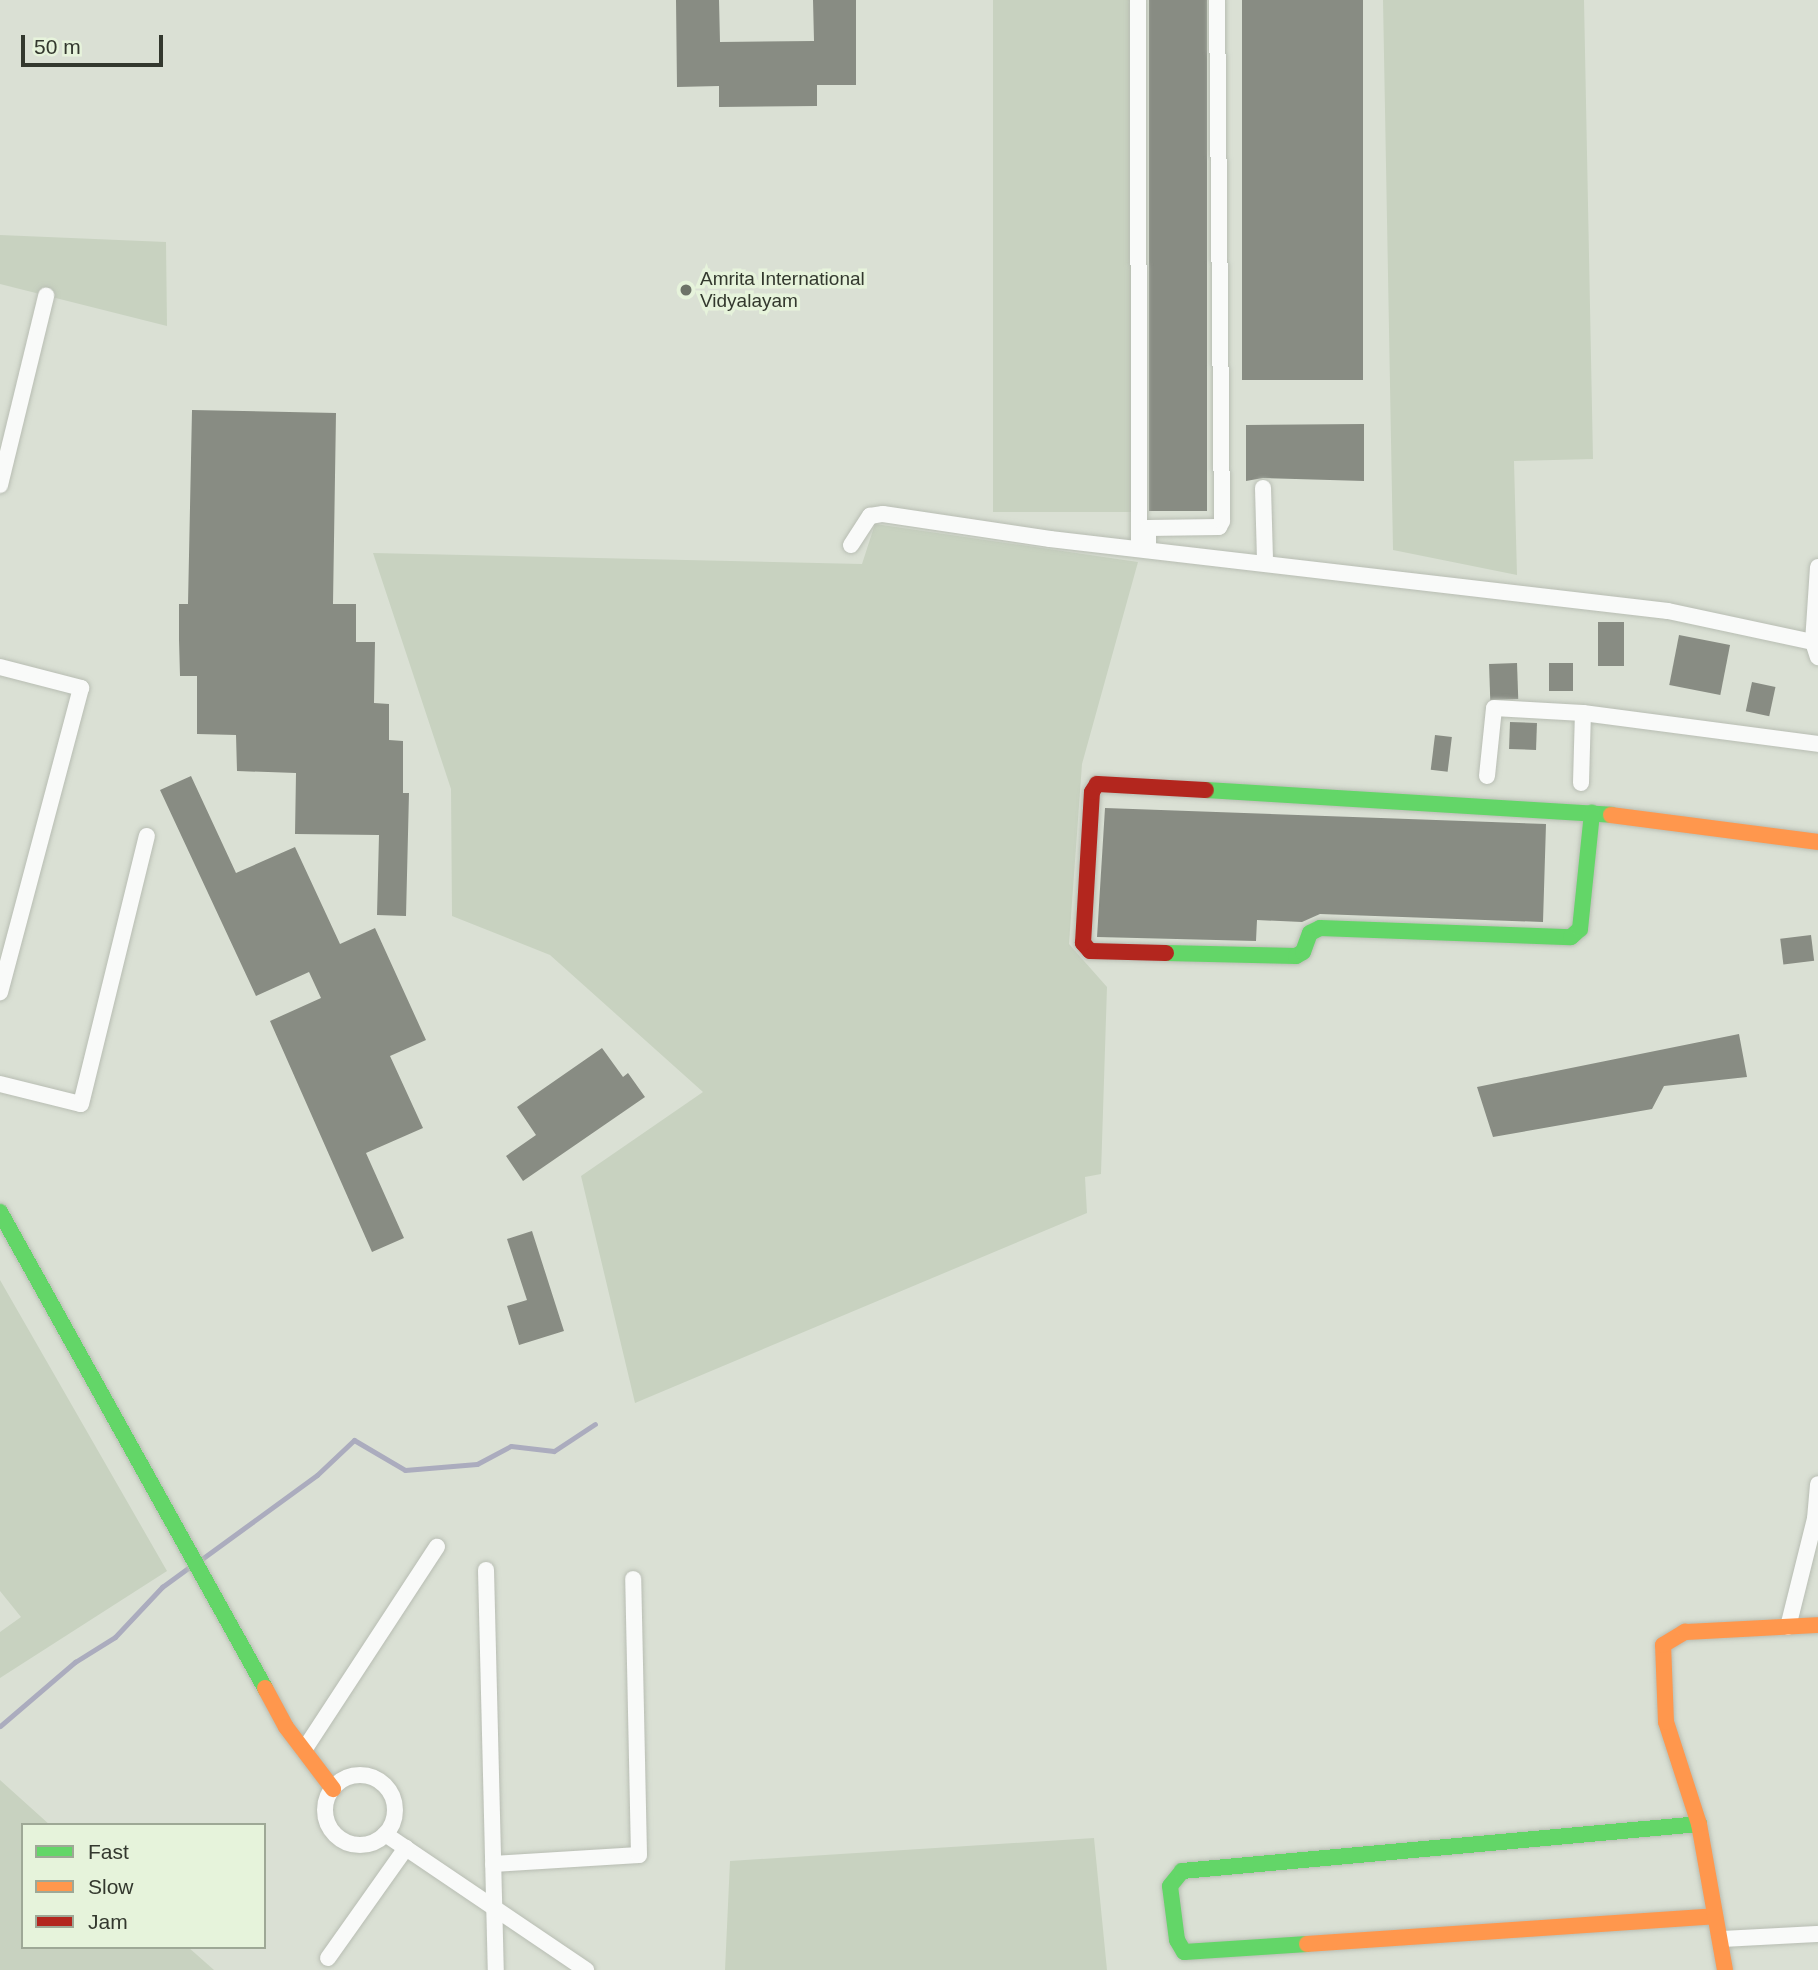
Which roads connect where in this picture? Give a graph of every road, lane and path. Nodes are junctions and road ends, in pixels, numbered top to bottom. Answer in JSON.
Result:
{"nodes":[{"id":1,"x":1138,"y":0,"type":"edge"},
{"id":2,"x":1217,"y":0,"type":"edge"},
{"id":3,"x":46,"y":296,"type":"dead end"},
{"id":4,"x":0,"y":485,"type":"edge"},
{"id":5,"x":1263,"y":488,"type":"dead end"},
{"id":6,"x":1144,"y":528,"type":"junction"},
{"id":7,"x":851,"y":545,"type":"dead end"},
{"id":8,"x":1143,"y":547,"type":"junction"},
{"id":9,"x":1265,"y":561,"type":"junction"},
{"id":10,"x":1818,"y":567,"type":"edge"},
{"id":11,"x":1815,"y":650,"type":"edge"},
{"id":12,"x":0,"y":667,"type":"edge"},
{"id":13,"x":1583,"y":713,"type":"junction"},
{"id":14,"x":1818,"y":744,"type":"edge"},
{"id":15,"x":1488,"y":776,"type":"dead end"},
{"id":16,"x":1581,"y":783,"type":"dead end"},
{"id":17,"x":1592,"y":813,"type":"junction"},
{"id":18,"x":147,"y":836,"type":"dead end"},
{"id":19,"x":1818,"y":842,"type":"edge"},
{"id":20,"x":0,"y":992,"type":"edge"},
{"id":21,"x":0,"y":1084,"type":"edge"},
{"id":22,"x":0,"y":1212,"type":"edge"},
{"id":23,"x":1818,"y":1484,"type":"edge"},
{"id":24,"x":1817,"y":1519,"type":"edge"},
{"id":25,"x":437,"y":1547,"type":"dead end"},
{"id":26,"x":486,"y":1570,"type":"dead end"},
{"id":27,"x":633,"y":1579,"type":"dead end"},
{"id":28,"x":1818,"y":1625,"type":"edge"},
{"id":29,"x":1788,"y":1628,"type":"junction"},
{"id":30,"x":304,"y":1750,"type":"junction"},
{"id":31,"x":333,"y":1789,"type":"junction"},
{"id":32,"x":1699,"y":1824,"type":"junction"},
{"id":33,"x":386,"y":1834,"type":"junction"},
{"id":34,"x":407,"y":1848,"type":"junction"},
{"id":35,"x":493,"y":1864,"type":"junction"},
{"id":36,"x":494,"y":1907,"type":"junction"},
{"id":37,"x":1714,"y":1916,"type":"junction"},
{"id":38,"x":1818,"y":1934,"type":"edge"},
{"id":39,"x":1721,"y":1939,"type":"junction"},
{"id":40,"x":327,"y":1958,"type":"dead end"},
{"id":41,"x":496,"y":1970,"type":"edge"},
{"id":42,"x":586,"y":1970,"type":"edge"},
{"id":43,"x":1725,"y":1970,"type":"edge"}],
"edges":[{"from":1,"to":6,"type":"street"},
{"from":2,"to":6,"type":"street"},
{"from":3,"to":4,"type":"street"},
{"from":5,"to":9,"type":"street"},
{"from":6,"to":8,"type":"street"},
{"from":7,"to":8,"type":"street"},
{"from":8,"to":9,"type":"street"},
{"from":9,"to":11,"type":"street"},
{"from":10,"to":11,"type":"street"},
{"from":12,"to":20,"type":"street"},
{"from":13,"to":14,"type":"street"},
{"from":13,"to":15,"type":"street"},
{"from":13,"to":16,"type":"street"},
{"from":17,"to":17,"type":"street"},
{"from":17,"to":19,"type":"street"},
{"from":18,"to":21,"type":"street"},
{"from":22,"to":30,"type":"street"},
{"from":23,"to":24,"type":"street"},
{"from":24,"to":29,"type":"street"},
{"from":25,"to":30,"type":"street"},
{"from":26,"to":35,"type":"street"},
{"from":27,"to":35,"type":"street"},
{"from":28,"to":29,"type":"street"},
{"from":29,"to":32,"type":"street"},
{"from":30,"to":31,"type":"street"},
{"from":31,"to":33,"type":"street"},
{"from":31,"to":33,"type":"street"},
{"from":32,"to":37,"type":"street"},
{"from":32,"to":37,"type":"street"},
{"from":33,"to":34,"type":"street"},
{"from":34,"to":36,"type":"street"},
{"from":34,"to":40,"type":"street"},
{"from":35,"to":36,"type":"street"},
{"from":36,"to":41,"type":"street"},
{"from":36,"to":42,"type":"street"},
{"from":37,"to":39,"type":"street"},
{"from":38,"to":39,"type":"street"},
{"from":39,"to":43,"type":"street"}]}
